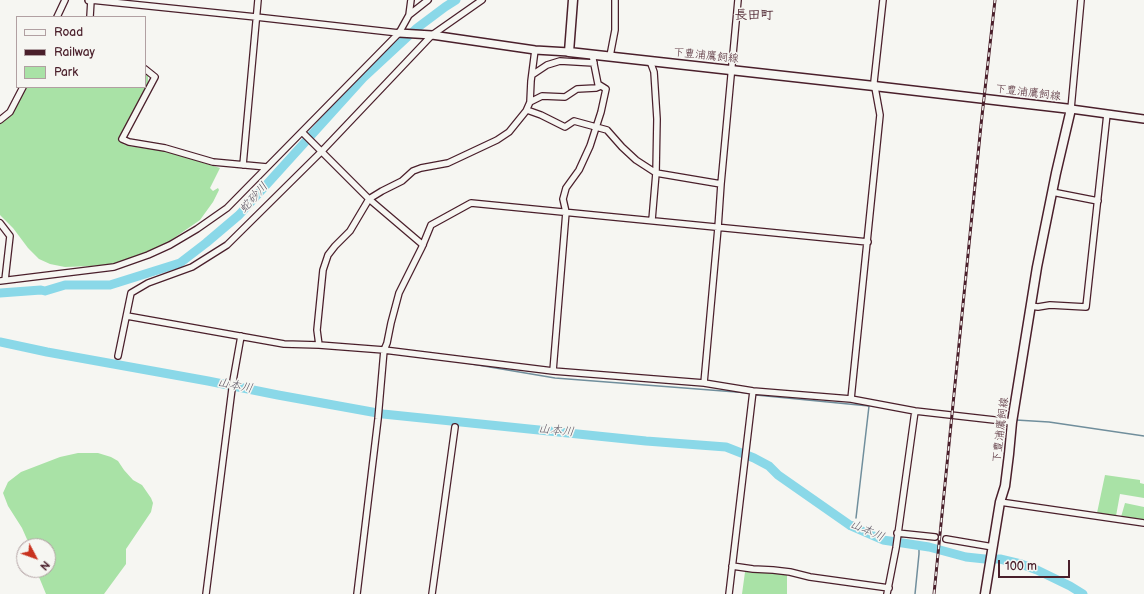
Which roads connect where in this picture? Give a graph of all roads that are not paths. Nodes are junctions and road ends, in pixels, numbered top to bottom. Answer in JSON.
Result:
{"nodes":[{"id":1,"x":65,"y":0,"type":"edge"},
{"id":2,"x":91,"y":0,"type":"edge"},
{"id":3,"x":258,"y":0,"type":"edge"},
{"id":4,"x":411,"y":0,"type":"edge"},
{"id":5,"x":428,"y":0,"type":"edge"},
{"id":6,"x":482,"y":0,"type":"edge"},
{"id":7,"x":573,"y":0,"type":"edge"},
{"id":8,"x":615,"y":0,"type":"edge"},
{"id":9,"x":738,"y":0,"type":"edge"},
{"id":10,"x":883,"y":0,"type":"edge"},
{"id":11,"x":1081,"y":0,"type":"edge"},
{"id":12,"x":410,"y":15,"type":"junction"},
{"id":13,"x":57,"y":16,"type":"edge"},
{"id":14,"x":90,"y":16,"type":"edge"},
{"id":15,"x":256,"y":17,"type":"junction"},
{"id":16,"x":399,"y":33,"type":"junction"},
{"id":17,"x":432,"y":35,"type":"junction"},
{"id":18,"x":535,"y":50,"type":"junction"},
{"id":19,"x":569,"y":52,"type":"junction"},
{"id":20,"x":592,"y":54,"type":"junction"},
{"id":21,"x":610,"y":56,"type":"junction"},
{"id":22,"x":560,"y":61,"type":"junction"},
{"id":23,"x":650,"y":61,"type":"junction"},
{"id":24,"x":594,"y":63,"type":"junction"},
{"id":25,"x":146,"y":70,"type":"edge"},
{"id":26,"x":731,"y":70,"type":"junction"},
{"id":27,"x":532,"y":75,"type":"junction"},
{"id":28,"x":601,"y":86,"type":"junction"},
{"id":29,"x":874,"y":86,"type":"junction"},
{"id":30,"x":22,"y":88,"type":"edge"},
{"id":31,"x":530,"y":102,"type":"junction"},
{"id":32,"x":527,"y":110,"type":"junction"},
{"id":33,"x":1071,"y":110,"type":"junction"},
{"id":34,"x":1107,"y":114,"type":"junction"},
{"id":35,"x":1144,"y":119,"type":"edge"},
{"id":36,"x":0,"y":120,"type":"edge"},
{"id":37,"x":596,"y":127,"type":"junction"},
{"id":38,"x":302,"y":132,"type":"junction"},
{"id":39,"x":321,"y":152,"type":"junction"},
{"id":40,"x":243,"y":165,"type":"junction"},
{"id":41,"x":268,"y":166,"type":"junction"},
{"id":42,"x":656,"y":173,"type":"junction"},
{"id":43,"x":721,"y":184,"type":"junction"},
{"id":44,"x":1052,"y":192,"type":"junction"},
{"id":45,"x":369,"y":199,"type":"junction"},
{"id":46,"x":1098,"y":201,"type":"junction"},
{"id":47,"x":566,"y":212,"type":"junction"},
{"id":48,"x":652,"y":220,"type":"junction"},
{"id":49,"x":0,"y":223,"type":"edge"},
{"id":50,"x":718,"y":228,"type":"junction"},
{"id":51,"x":868,"y":242,"type":"junction"},
{"id":52,"x":423,"y":245,"type":"junction"},
{"id":53,"x":3,"y":281,"type":"edge"},
{"id":54,"x":1030,"y":306,"type":"junction"},
{"id":55,"x":127,"y":316,"type":"junction"},
{"id":56,"x":241,"y":336,"type":"junction"},
{"id":57,"x":319,"y":345,"type":"junction"},
{"id":58,"x":384,"y":350,"type":"junction"},
{"id":59,"x":118,"y":356,"type":"dead end"},
{"id":60,"x":553,"y":371,"type":"junction"},
{"id":61,"x":704,"y":383,"type":"junction"},
{"id":62,"x":752,"y":391,"type":"junction"},
{"id":63,"x":851,"y":399,"type":"junction"},
{"id":64,"x":916,"y":411,"type":"junction"},
{"id":65,"x":1012,"y":422,"type":"junction"},
{"id":66,"x":455,"y":426,"type":"dead end"},
{"id":67,"x":1000,"y":502,"type":"junction"},
{"id":68,"x":1144,"y":523,"type":"edge"},
{"id":69,"x":897,"y":534,"type":"junction"},
{"id":70,"x":935,"y":537,"type":"tunnel mouth"},
{"id":71,"x":946,"y":539,"type":"tunnel mouth"},
{"id":72,"x":992,"y":550,"type":"junction"},
{"id":73,"x":732,"y":566,"type":"junction"},
{"id":74,"x":889,"y":588,"type":"junction"},
{"id":75,"x":206,"y":594,"type":"edge"},
{"id":76,"x":357,"y":594,"type":"edge"},
{"id":77,"x":432,"y":594,"type":"edge"},
{"id":78,"x":729,"y":594,"type":"edge"},
{"id":79,"x":887,"y":594,"type":"edge"},
{"id":80,"x":985,"y":594,"type":"edge"}],
"edges":[{"from":1,"to":13,"type":"street"},
{"from":2,"to":14,"type":"street"},
{"from":2,"to":15,"type":"street"},
{"from":3,"to":15,"type":"street"},
{"from":4,"to":12,"type":"street"},
{"from":5,"to":12,"type":"street"},
{"from":6,"to":17,"type":"street"},
{"from":7,"to":19,"type":"main road"},
{"from":8,"to":21,"type":"street"},
{"from":9,"to":26,"type":"street"},
{"from":10,"to":29,"type":"street"},
{"from":11,"to":33,"type":"street"},
{"from":12,"to":16,"type":"street"},
{"from":15,"to":16,"type":"street"},
{"from":15,"to":40,"type":"street"},
{"from":16,"to":17,"type":"street"},
{"from":16,"to":38,"type":"street"},
{"from":17,"to":18,"type":"street"},
{"from":17,"to":39,"type":"street"},
{"from":18,"to":19,"type":"street"},
{"from":18,"to":27,"type":"street"},
{"from":19,"to":20,"type":"main road","name":"下豊浦鷹飼線"},
{"from":19,"to":22,"type":"street"},
{"from":20,"to":21,"type":"main road","name":"下豊浦鷹飼線"},
{"from":20,"to":24,"type":"street"},
{"from":21,"to":23,"type":"main road","name":"下豊浦鷹飼線"},
{"from":22,"to":24,"type":"street"},
{"from":22,"to":27,"type":"street"},
{"from":23,"to":26,"type":"main road","name":"下豊浦鷹飼線"},
{"from":23,"to":42,"type":"street"},
{"from":24,"to":28,"type":"street"},
{"from":25,"to":40,"type":"street"},
{"from":26,"to":29,"type":"main road","name":"下豊浦鷹飼線"},
{"from":26,"to":43,"type":"street"},
{"from":27,"to":31,"type":"street"},
{"from":28,"to":31,"type":"street"},
{"from":28,"to":37,"type":"street"},
{"from":29,"to":33,"type":"main road","name":"下豊浦鷹飼線"},
{"from":29,"to":51,"type":"street"},
{"from":30,"to":36,"type":"street"},
{"from":31,"to":32,"type":"street"},
{"from":32,"to":37,"type":"street"},
{"from":32,"to":45,"type":"street"},
{"from":33,"to":34,"type":"street"},
{"from":33,"to":44,"type":"main road","name":"下豊浦鷹飼線"},
{"from":34,"to":35,"type":"street"},
{"from":34,"to":46,"type":"street"},
{"from":37,"to":42,"type":"street"},
{"from":37,"to":47,"type":"street"},
{"from":38,"to":39,"type":"street"},
{"from":38,"to":41,"type":"street"},
{"from":39,"to":45,"type":"street"},
{"from":39,"to":55,"type":"street"},
{"from":40,"to":41,"type":"street"},
{"from":41,"to":53,"type":"street"},
{"from":42,"to":43,"type":"street"},
{"from":42,"to":48,"type":"street"},
{"from":43,"to":50,"type":"street"},
{"from":44,"to":46,"type":"street"},
{"from":44,"to":54,"type":"main road","name":"下豊浦鷹飼線"},
{"from":45,"to":52,"type":"street"},
{"from":45,"to":57,"type":"street"},
{"from":46,"to":54,"type":"street"},
{"from":47,"to":48,"type":"street"},
{"from":47,"to":52,"type":"street"},
{"from":47,"to":60,"type":"street"},
{"from":48,"to":50,"type":"street"},
{"from":49,"to":53,"type":"street"},
{"from":50,"to":51,"type":"street"},
{"from":50,"to":61,"type":"street"},
{"from":51,"to":63,"type":"street"},
{"from":52,"to":58,"type":"street"},
{"from":54,"to":65,"type":"main road","name":"下豊浦鷹飼線"},
{"from":55,"to":56,"type":"street"},
{"from":55,"to":59,"type":"street"},
{"from":56,"to":57,"type":"street"},
{"from":56,"to":75,"type":"street"},
{"from":57,"to":58,"type":"street"},
{"from":58,"to":60,"type":"street"},
{"from":58,"to":76,"type":"street"},
{"from":60,"to":61,"type":"street"},
{"from":61,"to":62,"type":"street"},
{"from":62,"to":63,"type":"street"},
{"from":62,"to":73,"type":"street"},
{"from":63,"to":64,"type":"street"},
{"from":64,"to":65,"type":"street"},
{"from":64,"to":69,"type":"street"},
{"from":65,"to":67,"type":"main road","name":"下豊浦鷹飼線"},
{"from":66,"to":77,"type":"street"},
{"from":67,"to":68,"type":"street"},
{"from":67,"to":72,"type":"main road","name":"下豊浦鷹飼線"},
{"from":69,"to":70,"type":"street"},
{"from":69,"to":74,"type":"street"},
{"from":71,"to":72,"type":"street"},
{"from":72,"to":80,"type":"main road","name":"下豊浦鷹飼線"},
{"from":73,"to":74,"type":"street"},
{"from":73,"to":78,"type":"street"},
{"from":74,"to":79,"type":"street"}]}
